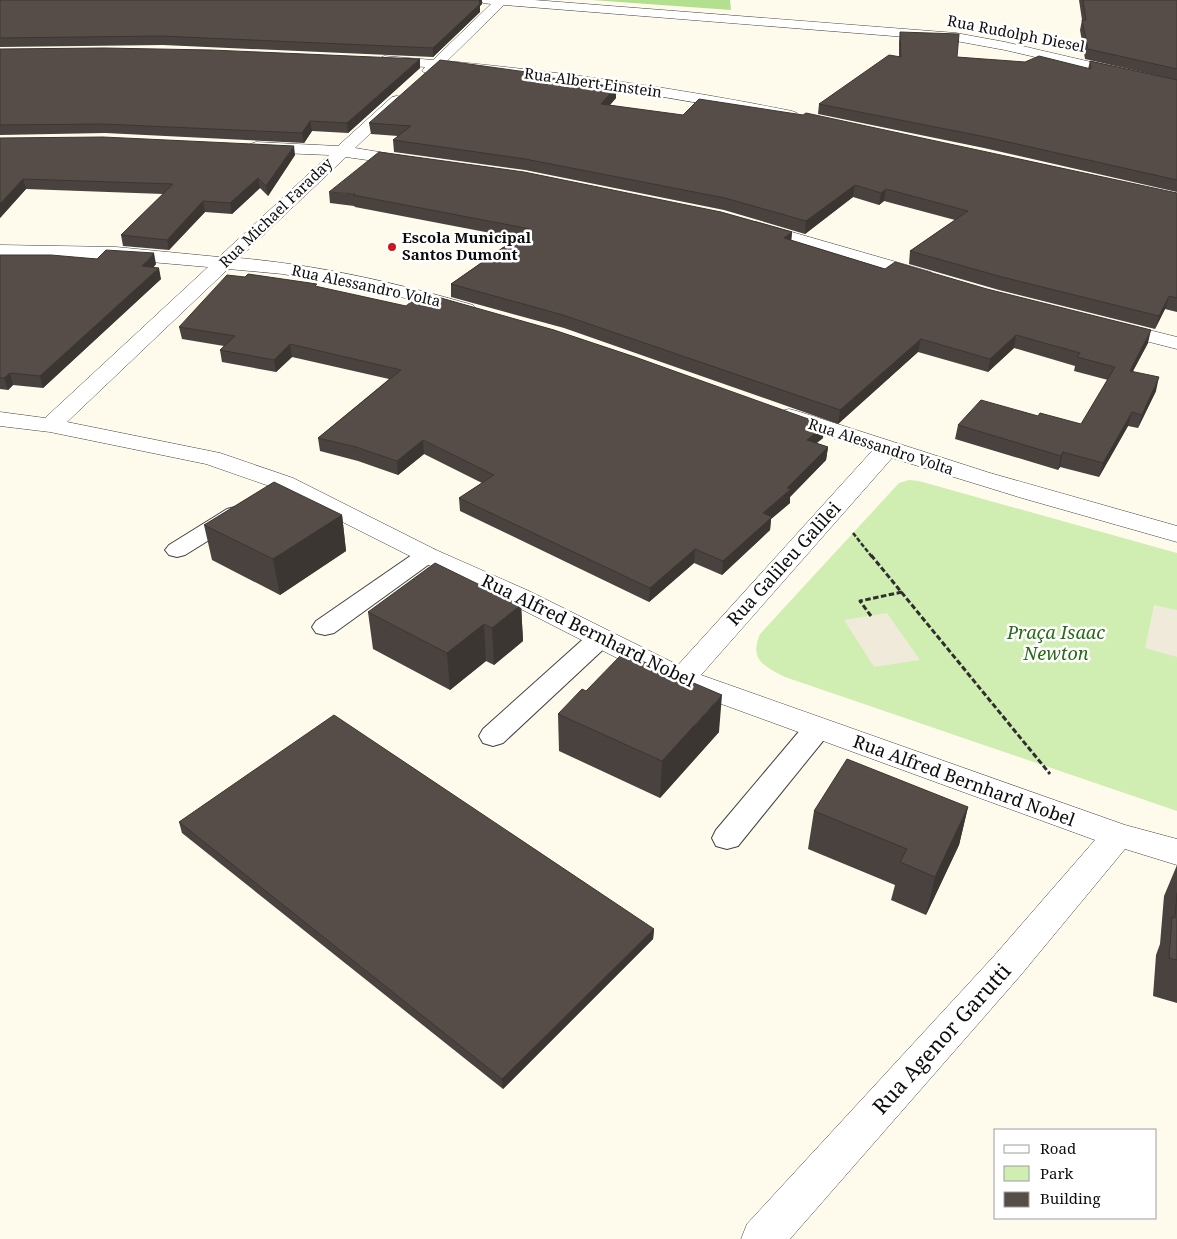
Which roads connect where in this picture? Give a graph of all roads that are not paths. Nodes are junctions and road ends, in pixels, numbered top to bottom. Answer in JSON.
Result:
{"nodes":[{"id":1,"x":494,"y":1,"type":"edge"},
{"id":2,"x":370,"y":59,"type":"edge"},
{"id":3,"x":437,"y":63,"type":"junction"},
{"id":4,"x":1177,"y":86,"type":"edge"},
{"id":5,"x":810,"y":120,"type":"edge"},
{"id":6,"x":242,"y":147,"type":"edge"},
{"id":7,"x":340,"y":151,"type":"junction"},
{"id":8,"x":427,"y":163,"type":"edge"},
{"id":9,"x":743,"y":223,"type":"edge"},
{"id":10,"x":0,"y":251,"type":"edge"},
{"id":11,"x":225,"y":262,"type":"junction"},
{"id":12,"x":939,"y":281,"type":"edge"},
{"id":13,"x":483,"y":313,"type":"edge"},
{"id":14,"x":1094,"y":322,"type":"edge"},
{"id":15,"x":1177,"y":343,"type":"edge"},
{"id":16,"x":770,"y":410,"type":"edge"},
{"id":17,"x":0,"y":419,"type":"edge"},
{"id":18,"x":50,"y":425,"type":"junction"},
{"id":19,"x":886,"y":450,"type":"junction"},
{"id":20,"x":284,"y":484,"type":"junction"},
{"id":21,"x":1177,"y":534,"type":"edge"},
{"id":22,"x":177,"y":550,"type":"dead end"},
{"id":23,"x":427,"y":555,"type":"junction"},
{"id":24,"x":325,"y":627,"type":"dead end"},
{"id":25,"x":599,"y":639,"type":"junction"},
{"id":26,"x":682,"y":679,"type":"junction"},
{"id":27,"x":817,"y":729,"type":"junction"},
{"id":28,"x":493,"y":736,"type":"dead end"},
{"id":29,"x":1118,"y":835,"type":"junction"},
{"id":30,"x":728,"y":838,"type":"dead end"},
{"id":31,"x":1177,"y":852,"type":"edge"},
{"id":32,"x":762,"y":1239,"type":"edge"}],
"edges":[{"from":1,"to":3,"type":"street","name":"Rua Michael Faraday"},
{"from":1,"to":4,"type":"street","name":"Rua Rudolph Diesel"},
{"from":2,"to":3,"type":"street","name":"Rua Albert Einstein"},
{"from":3,"to":5,"type":"street","name":"Rua Albert Einstein"},
{"from":3,"to":7,"type":"street","name":"Rua Michael Faraday"},
{"from":6,"to":7,"type":"street"},
{"from":7,"to":8,"type":"street"},
{"from":7,"to":11,"type":"street","name":"Rua Michael Faraday"},
{"from":9,"to":12,"type":"street"},
{"from":10,"to":11,"type":"street","name":"Rua Alessandro Volta"},
{"from":11,"to":13,"type":"street","name":"Rua Alessandro Volta"},
{"from":11,"to":18,"type":"street","name":"Rua Michael Faraday"},
{"from":14,"to":15,"type":"street"},
{"from":16,"to":19,"type":"street","name":"Rua Alessandro Volta"},
{"from":17,"to":18,"type":"street","name":"Rua Alfred Bernhard Nobel"},
{"from":18,"to":20,"type":"street","name":"Rua Alfred Bernhard Nobel"},
{"from":19,"to":21,"type":"street","name":"Rua Alessandro Volta"},
{"from":19,"to":26,"type":"street","name":"Rua Galileu Galilei"},
{"from":20,"to":22,"type":"lane"},
{"from":20,"to":23,"type":"street","name":"Rua Alfred Bernhard Nobel"},
{"from":23,"to":24,"type":"lane"},
{"from":23,"to":25,"type":"street","name":"Rua Alfred Bernhard Nobel"},
{"from":25,"to":26,"type":"street","name":"Rua Alfred Bernhard Nobel"},
{"from":25,"to":28,"type":"lane"},
{"from":26,"to":27,"type":"street","name":"Rua Alfred Bernhard Nobel"},
{"from":27,"to":29,"type":"street","name":"Rua Alfred Bernhard Nobel"},
{"from":27,"to":30,"type":"lane"},
{"from":29,"to":31,"type":"street","name":"Rua Alfred Bernhard Nobel"},
{"from":29,"to":32,"type":"street","name":"Rua Agenor Garutti"}]}
